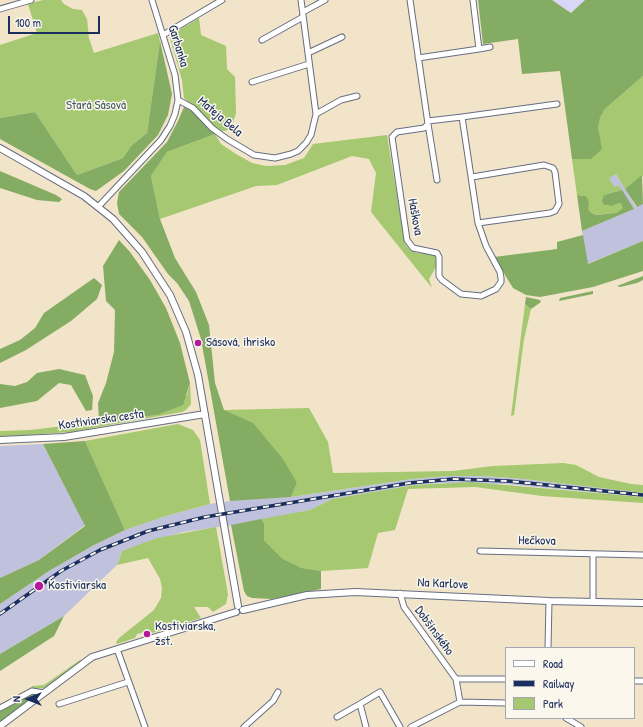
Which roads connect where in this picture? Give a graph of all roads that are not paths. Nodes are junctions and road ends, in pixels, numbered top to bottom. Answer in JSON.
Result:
{"nodes":[{"id":1,"x":31,"y":0,"type":"edge"},
{"id":2,"x":152,"y":0,"type":"edge"},
{"id":3,"x":222,"y":0,"type":"edge"},
{"id":4,"x":301,"y":0,"type":"edge"},
{"id":5,"x":325,"y":0,"type":"edge"},
{"id":6,"x":410,"y":0,"type":"edge"},
{"id":7,"x":473,"y":0,"type":"edge"},
{"id":8,"x":0,"y":9,"type":"edge"},
{"id":9,"x":303,"y":15,"type":"junction"},
{"id":10,"x":163,"y":35,"type":"junction"},
{"id":11,"x":342,"y":37,"type":"dead end"},
{"id":12,"x":262,"y":40,"type":"dead end"},
{"id":13,"x":490,"y":47,"type":"dead end"},
{"id":14,"x":479,"y":49,"type":"junction"},
{"id":15,"x":308,"y":53,"type":"junction"},
{"id":16,"x":418,"y":58,"type":"junction"},
{"id":17,"x":309,"y":64,"type":"junction"},
{"id":18,"x":252,"y":82,"type":"dead end"},
{"id":19,"x":357,"y":96,"type":"dead end"},
{"id":20,"x":178,"y":100,"type":"junction"},
{"id":21,"x":557,"y":104,"type":"dead end"},
{"id":22,"x":316,"y":114,"type":"junction"},
{"id":23,"x":462,"y":117,"type":"junction"},
{"id":24,"x":428,"y":122,"type":"junction"},
{"id":25,"x":0,"y":148,"type":"edge"},
{"id":26,"x":472,"y":177,"type":"junction"},
{"id":27,"x":437,"y":180,"type":"dead end"},
{"id":28,"x":98,"y":207,"type":"junction"},
{"id":29,"x":478,"y":223,"type":"junction"},
{"id":30,"x":205,"y":414,"type":"junction"},
{"id":31,"x":0,"y":440,"type":"edge"},
{"id":32,"x":480,"y":551,"type":"dead end"},
{"id":33,"x":593,"y":554,"type":"junction"},
{"id":34,"x":643,"y":555,"type":"edge"},
{"id":35,"x":400,"y":593,"type":"junction"},
{"id":36,"x":549,"y":601,"type":"junction"},
{"id":37,"x":593,"y":602,"type":"junction"},
{"id":38,"x":643,"y":603,"type":"edge"},
{"id":39,"x":239,"y":610,"type":"junction"},
{"id":40,"x":548,"y":647,"type":"edge"},
{"id":41,"x":117,"y":649,"type":"junction"},
{"id":42,"x":456,"y":679,"type":"junction"},
{"id":43,"x":505,"y":679,"type":"edge"},
{"id":44,"x":129,"y":684,"type":"junction"},
{"id":45,"x":44,"y":692,"type":"junction"},
{"id":46,"x":278,"y":692,"type":"dead end"},
{"id":47,"x":460,"y":702,"type":"junction"},
{"id":48,"x":505,"y":703,"type":"edge"},
{"id":49,"x":59,"y":704,"type":"dead end"},
{"id":50,"x":360,"y":704,"type":"junction"},
{"id":51,"x":0,"y":708,"type":"edge"},
{"id":52,"x":337,"y":716,"type":"dead end"},
{"id":53,"x":568,"y":719,"type":"edge"},
{"id":54,"x":0,"y":726,"type":"edge"},
{"id":55,"x":145,"y":727,"type":"edge"},
{"id":56,"x":244,"y":727,"type":"edge"},
{"id":57,"x":366,"y":727,"type":"edge"},
{"id":58,"x":400,"y":727,"type":"edge"},
{"id":59,"x":411,"y":727,"type":"edge"},
{"id":60,"x":581,"y":727,"type":"edge"}],
"edges":[{"from":1,"to":8,"type":"street"},
{"from":2,"to":10,"type":"street","name":"Garbanka"},
{"from":3,"to":10,"type":"street"},
{"from":4,"to":9,"type":"street","name":"Mateja Bela"},
{"from":5,"to":9,"type":"street"},
{"from":6,"to":16,"type":"street"},
{"from":7,"to":14,"type":"street"},
{"from":9,"to":12,"type":"street"},
{"from":9,"to":15,"type":"street","name":"Mateja Bela"},
{"from":10,"to":20,"type":"street","name":"Garbanka"},
{"from":11,"to":15,"type":"street"},
{"from":13,"to":14,"type":"street"},
{"from":14,"to":16,"type":"street"},
{"from":15,"to":17,"type":"street","name":"Mateja Bela"},
{"from":16,"to":24,"type":"street"},
{"from":17,"to":18,"type":"street"},
{"from":17,"to":22,"type":"street","name":"Mateja Bela"},
{"from":19,"to":22,"type":"street"},
{"from":20,"to":22,"type":"street","name":"Mateja Bela"},
{"from":20,"to":28,"type":"street"},
{"from":21,"to":23,"type":"street","name":"Haškova"},
{"from":23,"to":24,"type":"street","name":"Haškova"},
{"from":23,"to":26,"type":"street","name":"Haškova"},
{"from":24,"to":27,"type":"street"},
{"from":24,"to":29,"type":"street","name":"Haškova"},
{"from":25,"to":28,"type":"street"},
{"from":26,"to":29,"type":"street","name":"Haškova"},
{"from":26,"to":29,"type":"street"},
{"from":28,"to":30,"type":"street"},
{"from":30,"to":31,"type":"street","name":"Kostiviarska cesta"},
{"from":30,"to":39,"type":"street"},
{"from":32,"to":33,"type":"street","name":"Hečkova"},
{"from":33,"to":34,"type":"street","name":"Hečkova"},
{"from":33,"to":37,"type":"street"},
{"from":35,"to":36,"type":"street","name":"Na Karlove"},
{"from":35,"to":39,"type":"street","name":"Na Karlove"},
{"from":35,"to":42,"type":"street","name":"Dobšinského"},
{"from":36,"to":37,"type":"street","name":"Na Karlove"},
{"from":36,"to":40,"type":"street"},
{"from":37,"to":38,"type":"street","name":"Na Karlove"},
{"from":39,"to":41,"type":"street","name":"Na Karlove"},
{"from":41,"to":44,"type":"street"},
{"from":41,"to":45,"type":"street"},
{"from":42,"to":43,"type":"street"},
{"from":42,"to":47,"type":"street","name":"Dobšinského"},
{"from":44,"to":49,"type":"street"},
{"from":44,"to":55,"type":"street"},
{"from":45,"to":51,"type":"street"},
{"from":45,"to":54,"type":"street"},
{"from":46,"to":56,"type":"street"},
{"from":47,"to":48,"type":"street"},
{"from":47,"to":59,"type":"street"},
{"from":50,"to":52,"type":"street"},
{"from":50,"to":57,"type":"street"},
{"from":50,"to":58,"type":"street"},
{"from":53,"to":60,"type":"street"}]}
